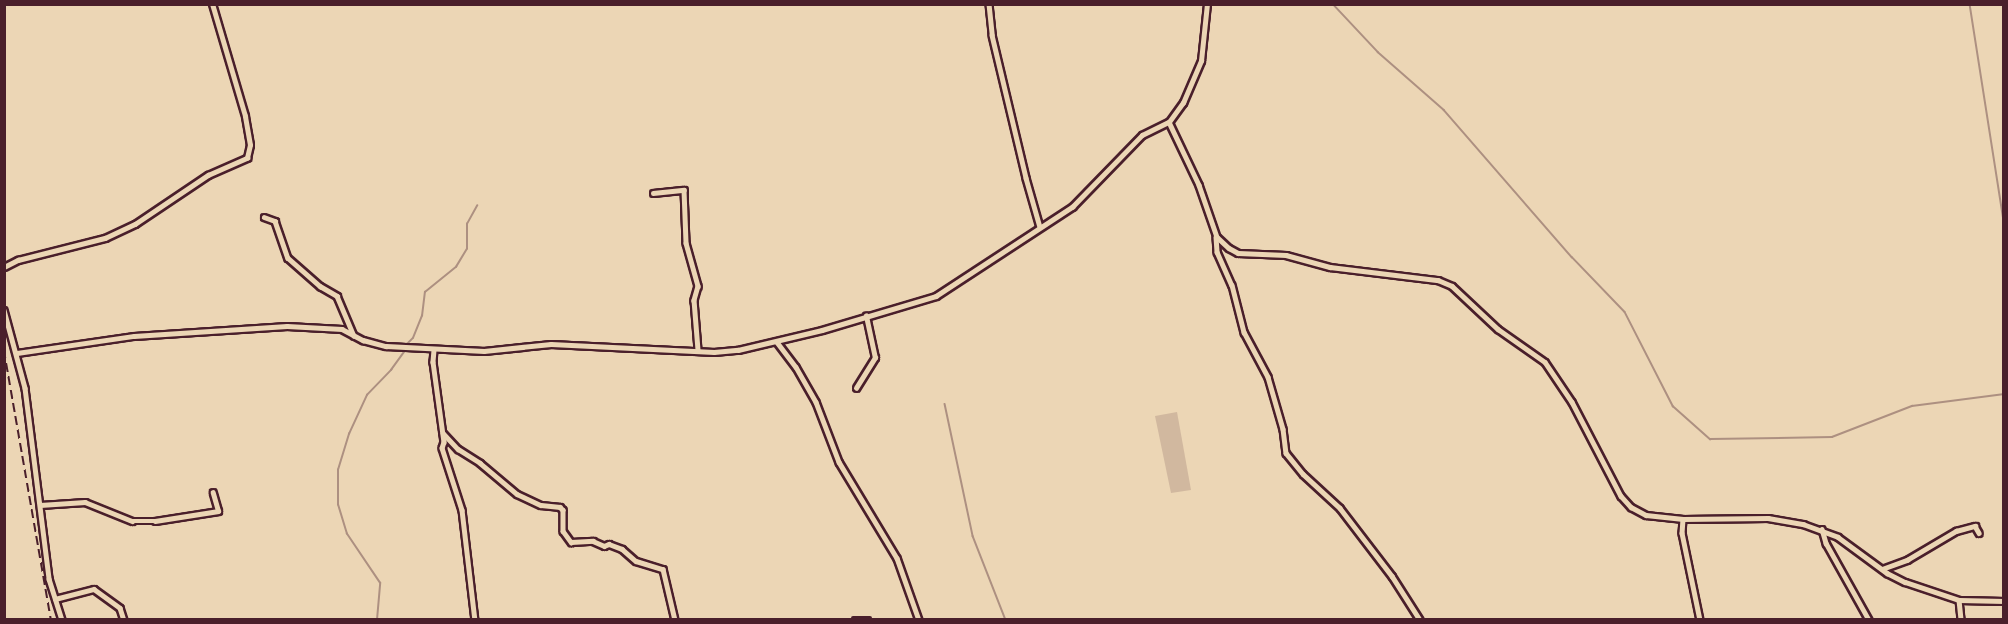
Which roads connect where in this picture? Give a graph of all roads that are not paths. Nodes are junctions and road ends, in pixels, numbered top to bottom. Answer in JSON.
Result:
{"nodes":[{"id":1,"x":212,"y":4,"type":"edge"},
{"id":2,"x":989,"y":4,"type":"edge"},
{"id":3,"x":1207,"y":4,"type":"edge"},
{"id":4,"x":1169,"y":122,"type":"junction"},
{"id":5,"x":653,"y":193,"type":"dead end"},
{"id":6,"x":264,"y":217,"type":"dead end"},
{"id":7,"x":1040,"y":226,"type":"junction"},
{"id":8,"x":1216,"y":237,"type":"junction"},
{"id":9,"x":4,"y":267,"type":"edge"},
{"id":10,"x":4,"y":310,"type":"edge"},
{"id":11,"x":866,"y":316,"type":"junction"},
{"id":12,"x":354,"y":336,"type":"junction"},
{"id":13,"x":777,"y":342,"type":"junction"},
{"id":14,"x":434,"y":350,"type":"junction"},
{"id":15,"x":698,"y":350,"type":"junction"},
{"id":16,"x":16,"y":353,"type":"junction"},
{"id":17,"x":856,"y":388,"type":"dead end"},
{"id":18,"x":443,"y":433,"type":"junction"},
{"id":19,"x":213,"y":493,"type":"dead end"},
{"id":20,"x":40,"y":505,"type":"junction"},
{"id":21,"x":1683,"y":519,"type":"junction"},
{"id":22,"x":1822,"y":529,"type":"junction"},
{"id":23,"x":1979,"y":533,"type":"dead end"},
{"id":24,"x":1881,"y":569,"type":"junction"},
{"id":25,"x":55,"y":599,"type":"junction"},
{"id":26,"x":1959,"y":600,"type":"junction"},
{"id":27,"x":2004,"y":601,"type":"edge"},
{"id":28,"x":919,"y":619,"type":"edge"},
{"id":29,"x":62,"y":620,"type":"edge"},
{"id":30,"x":124,"y":620,"type":"edge"},
{"id":31,"x":475,"y":620,"type":"edge"},
{"id":32,"x":675,"y":620,"type":"edge"},
{"id":33,"x":855,"y":620,"type":"edge"},
{"id":34,"x":868,"y":620,"type":"edge"},
{"id":35,"x":1420,"y":620,"type":"edge"},
{"id":36,"x":1700,"y":620,"type":"edge"},
{"id":37,"x":1869,"y":620,"type":"edge"},
{"id":38,"x":1961,"y":620,"type":"edge"}],
"edges":[{"from":1,"to":9,"type":"street"},
{"from":2,"to":7,"type":"street"},
{"from":3,"to":4,"type":"street"},
{"from":4,"to":7,"type":"street"},
{"from":4,"to":8,"type":"street"},
{"from":5,"to":15,"type":"street"},
{"from":6,"to":12,"type":"street"},
{"from":7,"to":11,"type":"street"},
{"from":8,"to":21,"type":"street"},
{"from":8,"to":35,"type":"street"},
{"from":10,"to":16,"type":"street"},
{"from":11,"to":13,"type":"street"},
{"from":11,"to":17,"type":"street"},
{"from":12,"to":14,"type":"street"},
{"from":12,"to":16,"type":"street"},
{"from":13,"to":15,"type":"street"},
{"from":13,"to":28,"type":"street"},
{"from":14,"to":15,"type":"street"},
{"from":14,"to":18,"type":"street"},
{"from":16,"to":20,"type":"street"},
{"from":18,"to":31,"type":"street"},
{"from":18,"to":32,"type":"street"},
{"from":19,"to":20,"type":"street"},
{"from":20,"to":25,"type":"street"},
{"from":21,"to":22,"type":"street"},
{"from":21,"to":36,"type":"street"},
{"from":22,"to":24,"type":"street"},
{"from":22,"to":37,"type":"street"},
{"from":23,"to":24,"type":"street"},
{"from":24,"to":26,"type":"street"},
{"from":25,"to":29,"type":"street"},
{"from":25,"to":30,"type":"street"},
{"from":26,"to":27,"type":"street"},
{"from":26,"to":38,"type":"street"},
{"from":33,"to":34,"type":"street"}]}
